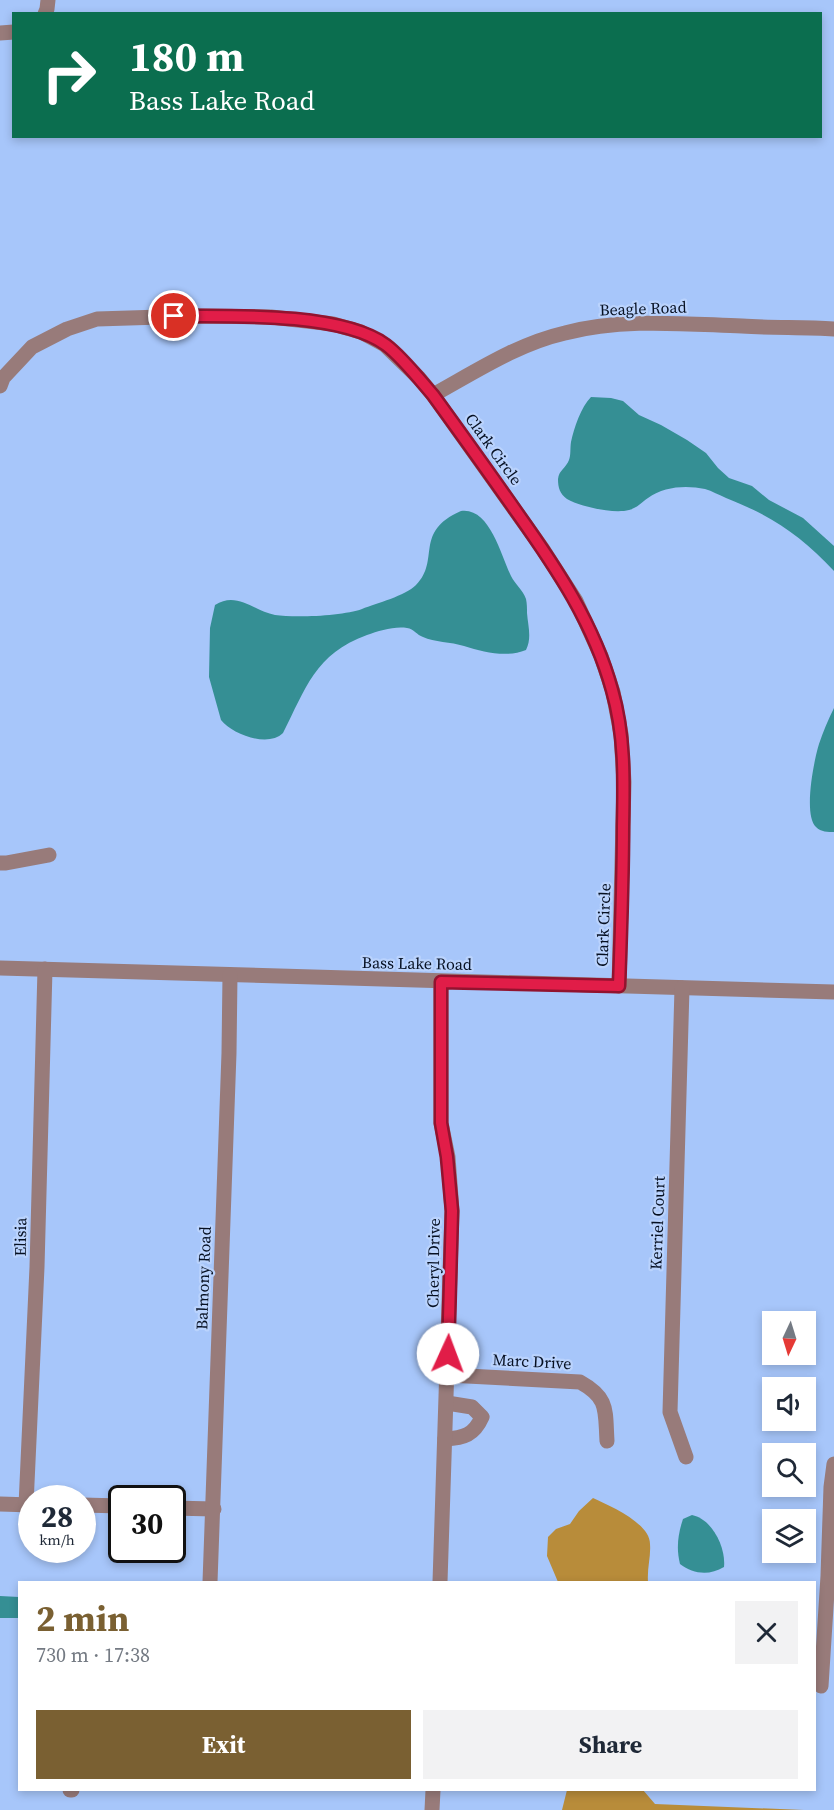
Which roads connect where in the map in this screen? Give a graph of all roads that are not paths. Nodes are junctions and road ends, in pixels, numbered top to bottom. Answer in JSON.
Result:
{"nodes":[{"id":1,"x":834,"y":329,"type":"edge"},
{"id":2,"x":0,"y":386,"type":"edge"},
{"id":3,"x":433,"y":395,"type":"junction"},
{"id":4,"x":49,"y":855,"type":"dead end"},
{"id":5,"x":0,"y":863,"type":"edge"},
{"id":6,"x":0,"y":968,"type":"edge"},
{"id":7,"x":45,"y":969,"type":"junction"},
{"id":8,"x":230,"y":975,"type":"junction"},
{"id":9,"x":441,"y":982,"type":"junction"},
{"id":10,"x":619,"y":986,"type":"junction"},
{"id":11,"x":682,"y":988,"type":"junction"},
{"id":12,"x":834,"y":992,"type":"edge"},
{"id":13,"x":447,"y":1375,"type":"junction"},
{"id":14,"x":447,"y":1403,"type":"junction"},
{"id":15,"x":445,"y":1439,"type":"junction"},
{"id":16,"x":607,"y":1441,"type":"dead end"},
{"id":17,"x":686,"y":1457,"type":"dead end"},
{"id":18,"x":834,"y":1464,"type":"edge"},
{"id":19,"x":30,"y":1485,"type":"edge"},
{"id":20,"x":0,"y":1504,"type":"edge"},
{"id":21,"x":18,"y":1505,"type":"edge"},
{"id":22,"x":186,"y":1508,"type":"edge"},
{"id":23,"x":214,"y":1509,"type":"junction"},
{"id":24,"x":210,"y":1581,"type":"edge"},
{"id":25,"x":440,"y":1581,"type":"edge"},
{"id":26,"x":821,"y":1686,"type":"dead end"},
{"id":27,"x":433,"y":1791,"type":"edge"},
{"id":28,"x":432,"y":1810,"type":"edge"}],
"edges":[{"from":1,"to":3,"type":"street","name":"Beagle Road"},
{"from":2,"to":3,"type":"street","name":"Clark Circle"},
{"from":3,"to":10,"type":"street","name":"Clark Circle"},
{"from":4,"to":5,"type":"street"},
{"from":6,"to":7,"type":"street","name":"Bass Lake Road"},
{"from":7,"to":8,"type":"street","name":"Bass Lake Road"},
{"from":7,"to":19,"type":"street","name":"Elisia"},
{"from":8,"to":9,"type":"street","name":"Bass Lake Road"},
{"from":8,"to":23,"type":"street","name":"Balmony Road"},
{"from":9,"to":10,"type":"street","name":"Bass Lake Road"},
{"from":9,"to":13,"type":"street","name":"Cheryl Drive"},
{"from":10,"to":11,"type":"street","name":"Bass Lake Road"},
{"from":11,"to":12,"type":"street","name":"Bass Lake Road"},
{"from":11,"to":17,"type":"street","name":"Kerriel Court"},
{"from":13,"to":14,"type":"street","name":"Cheryl Drive"},
{"from":13,"to":16,"type":"street","name":"Marc Drive"},
{"from":14,"to":15,"type":"street","name":"Cheryl Drive"},
{"from":14,"to":15,"type":"street"},
{"from":15,"to":25,"type":"street","name":"Cheryl Drive"},
{"from":18,"to":26,"type":"street"},
{"from":20,"to":21,"type":"street"},
{"from":22,"to":23,"type":"street"},
{"from":23,"to":24,"type":"street","name":"Balmony Road"},
{"from":27,"to":28,"type":"street"}]}
